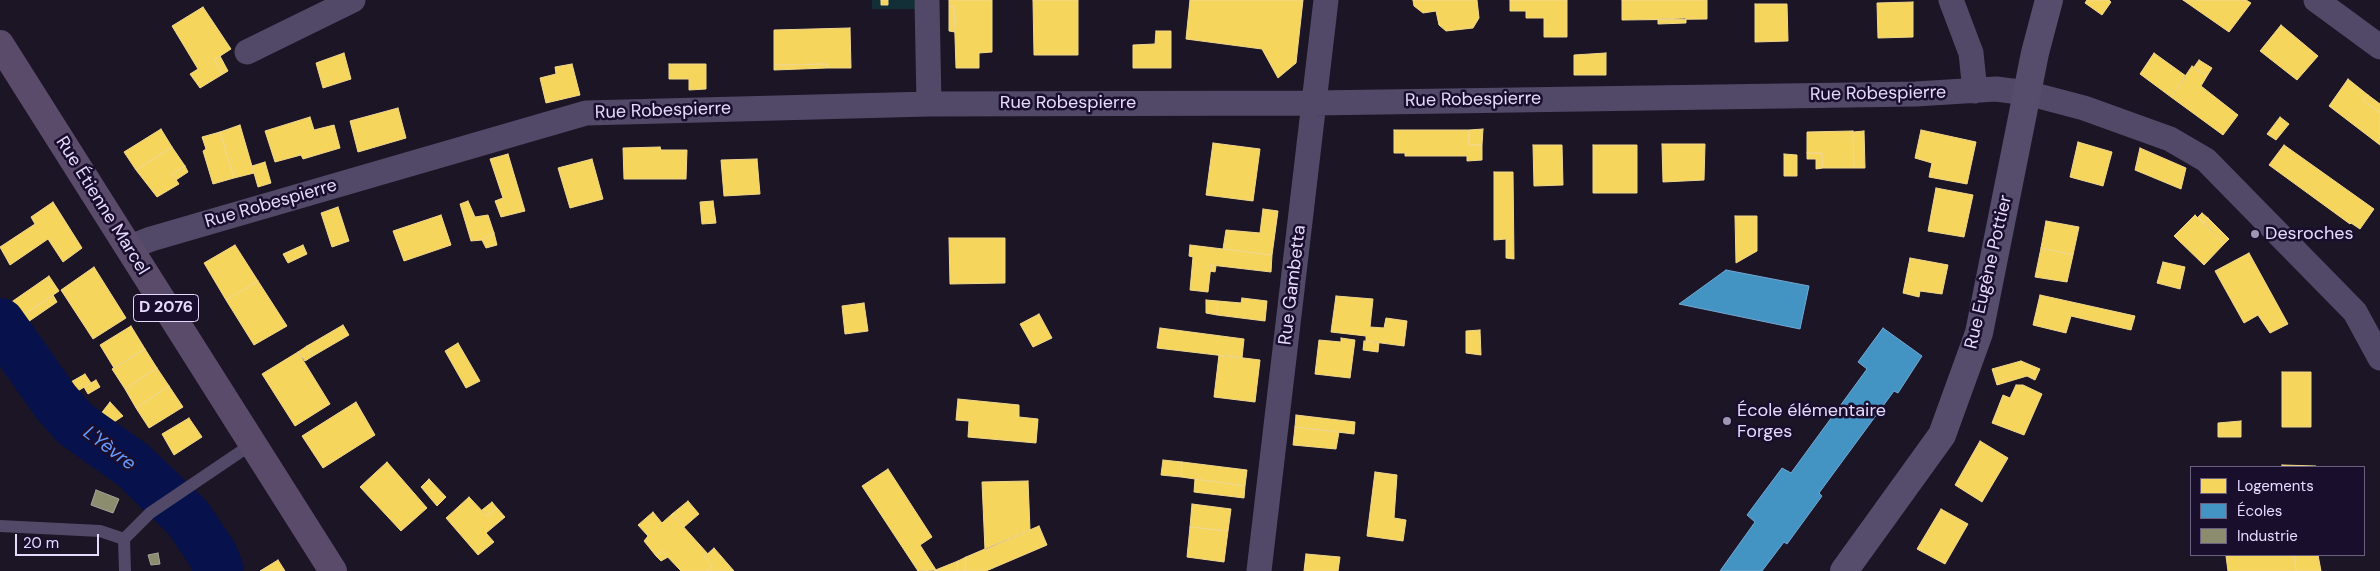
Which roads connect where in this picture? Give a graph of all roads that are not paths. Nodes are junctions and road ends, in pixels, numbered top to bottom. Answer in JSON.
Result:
{"nodes":[{"id":1,"x":354,"y":0,"type":"edge"},
{"id":2,"x":927,"y":0,"type":"edge"},
{"id":3,"x":1326,"y":0,"type":"edge"},
{"id":4,"x":1951,"y":0,"type":"edge"},
{"id":5,"x":2048,"y":0,"type":"edge"},
{"id":6,"x":2316,"y":0,"type":"edge"},
{"id":7,"x":0,"y":44,"type":"edge"},
{"id":8,"x":2380,"y":47,"type":"edge"},
{"id":9,"x":247,"y":52,"type":"dead end"},
{"id":10,"x":1975,"y":91,"type":"junction"},
{"id":11,"x":2027,"y":93,"type":"junction"},
{"id":12,"x":1314,"y":103,"type":"junction"},
{"id":13,"x":929,"y":104,"type":"junction"},
{"id":14,"x":128,"y":248,"type":"junction"},
{"id":15,"x":2380,"y":358,"type":"edge"},
{"id":16,"x":252,"y":444,"type":"junction"},
{"id":17,"x":0,"y":526,"type":"edge"},
{"id":18,"x":124,"y":539,"type":"junction"},
{"id":19,"x":125,"y":571,"type":"edge"},
{"id":20,"x":333,"y":571,"type":"edge"},
{"id":21,"x":1259,"y":571,"type":"edge"},
{"id":22,"x":1844,"y":571,"type":"edge"}],
"edges":[{"from":1,"to":9,"type":"street"},
{"from":2,"to":13,"type":"street"},
{"from":3,"to":12,"type":"street","name":"Rue Gambetta"},
{"from":4,"to":10,"type":"street"},
{"from":5,"to":11,"type":"street","name":"Rue Eugène Pottier"},
{"from":6,"to":8,"type":"street"},
{"from":7,"to":14,"type":"main road","name":"Rue Étienne Marcel","number":"D 2076"},
{"from":10,"to":11,"type":"street","name":"Rue Robespierre"},
{"from":10,"to":12,"type":"street","name":"Rue Robespierre"},
{"from":11,"to":15,"type":"street","name":"Rue Robespierre"},
{"from":11,"to":22,"type":"street","name":"Rue Eugène Pottier"},
{"from":12,"to":13,"type":"street","name":"Rue Robespierre"},
{"from":12,"to":21,"type":"street","name":"Rue Gambetta"},
{"from":13,"to":14,"type":"street","name":"Rue Robespierre"},
{"from":14,"to":16,"type":"main road","name":"Rue Étienne Marcel","number":"D 2076"},
{"from":16,"to":18,"type":"lane"},
{"from":16,"to":20,"type":"main road","name":"Rue Étienne Marcel","number":"D 2076"},
{"from":17,"to":18,"type":"lane"},
{"from":18,"to":19,"type":"lane"}]}
